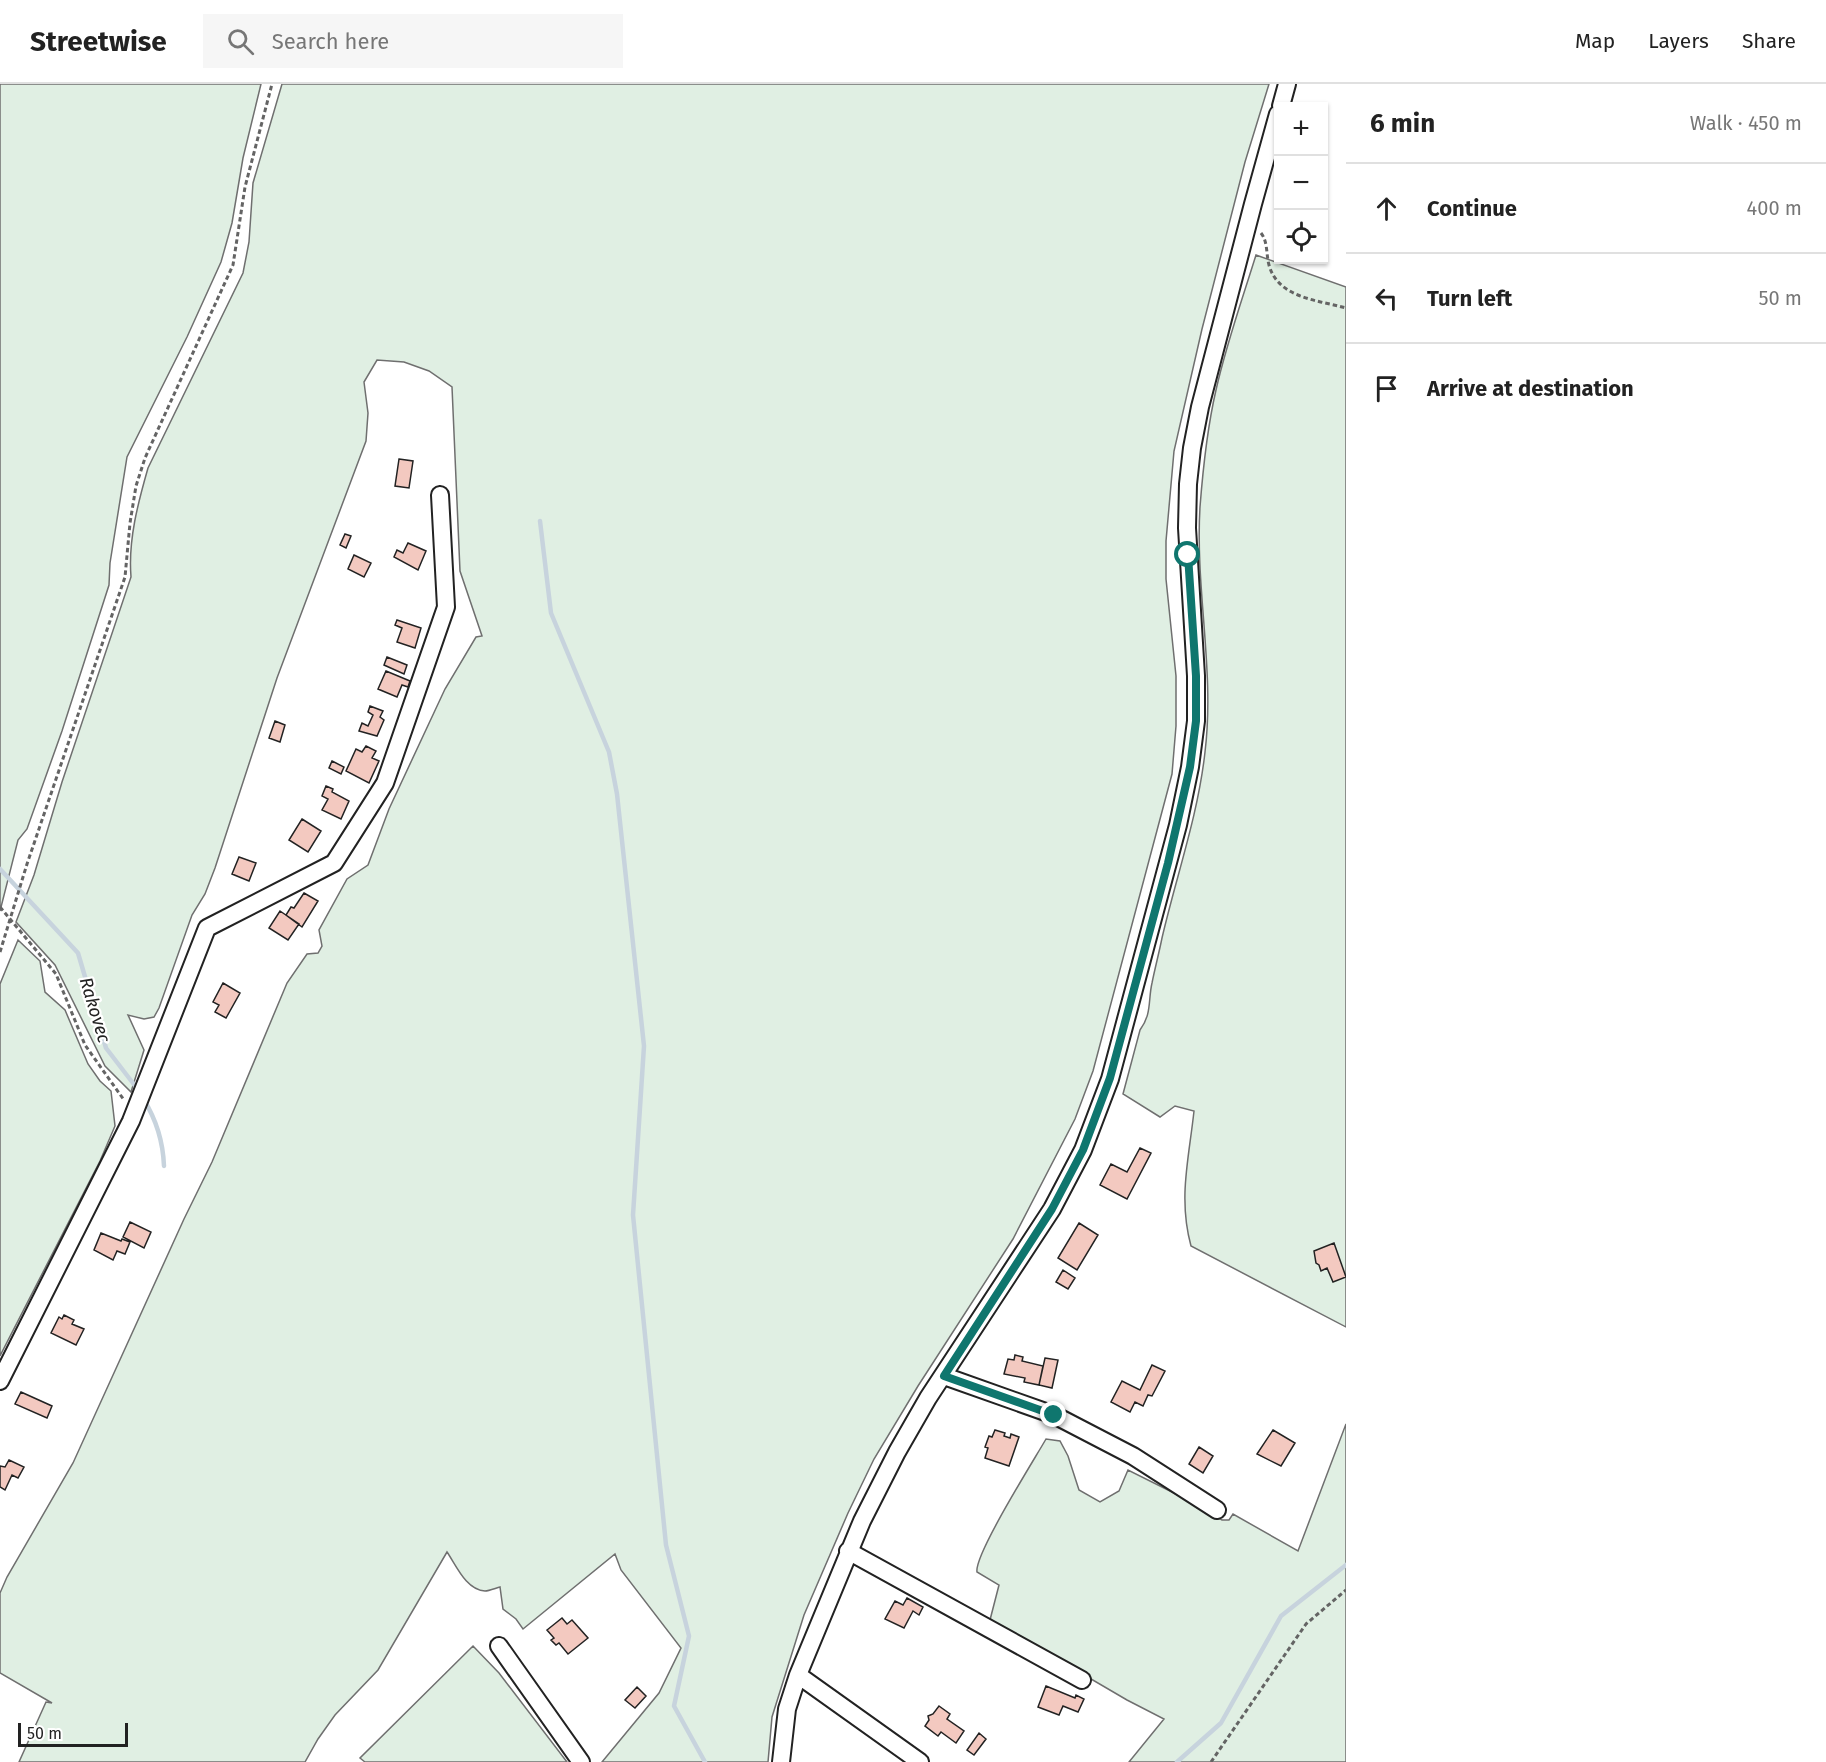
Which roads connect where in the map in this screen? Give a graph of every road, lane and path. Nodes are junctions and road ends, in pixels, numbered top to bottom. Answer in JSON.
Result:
{"nodes":[{"id":1,"x":272,"y":84,"type":"edge"},
{"id":2,"x":1287,"y":84,"type":"edge"},
{"id":3,"x":1282,"y":102,"type":"edge"},
{"id":4,"x":1274,"y":129,"type":"edge"},
{"id":5,"x":1248,"y":224,"type":"junction"},
{"id":6,"x":1346,"y":308,"type":"edge"},
{"id":7,"x":440,"y":495,"type":"dead end"},
{"id":8,"x":0,"y":907,"type":"edge"},
{"id":9,"x":11,"y":919,"type":"junction"},
{"id":10,"x":0,"y":952,"type":"edge"},
{"id":11,"x":131,"y":1121,"type":"junction"},
{"id":12,"x":944,"y":1376,"type":"junction"},
{"id":13,"x":0,"y":1381,"type":"edge"},
{"id":14,"x":1217,"y":1510,"type":"dead end"},
{"id":15,"x":848,"y":1551,"type":"junction"},
{"id":16,"x":1346,"y":1590,"type":"edge"},
{"id":17,"x":499,"y":1646,"type":"dead end"},
{"id":18,"x":798,"y":1675,"type":"junction"},
{"id":19,"x":1082,"y":1680,"type":"dead end"},
{"id":20,"x":581,"y":1762,"type":"edge"},
{"id":21,"x":782,"y":1762,"type":"edge"},
{"id":22,"x":920,"y":1762,"type":"edge"},
{"id":23,"x":1211,"y":1762,"type":"edge"}],
"edges":[{"from":1,"to":9,"type":"path"},
{"from":2,"to":3,"type":"street"},
{"from":4,"to":5,"type":"street"},
{"from":5,"to":6,"type":"path"},
{"from":5,"to":12,"type":"street"},
{"from":7,"to":11,"type":"street"},
{"from":8,"to":9,"type":"path"},
{"from":9,"to":10,"type":"path"},
{"from":9,"to":11,"type":"path"},
{"from":11,"to":13,"type":"street"},
{"from":12,"to":14,"type":"street"},
{"from":12,"to":15,"type":"street"},
{"from":15,"to":18,"type":"street"},
{"from":15,"to":19,"type":"street"},
{"from":16,"to":23,"type":"path"},
{"from":17,"to":20,"type":"street"},
{"from":18,"to":21,"type":"street"},
{"from":18,"to":22,"type":"street"}]}
